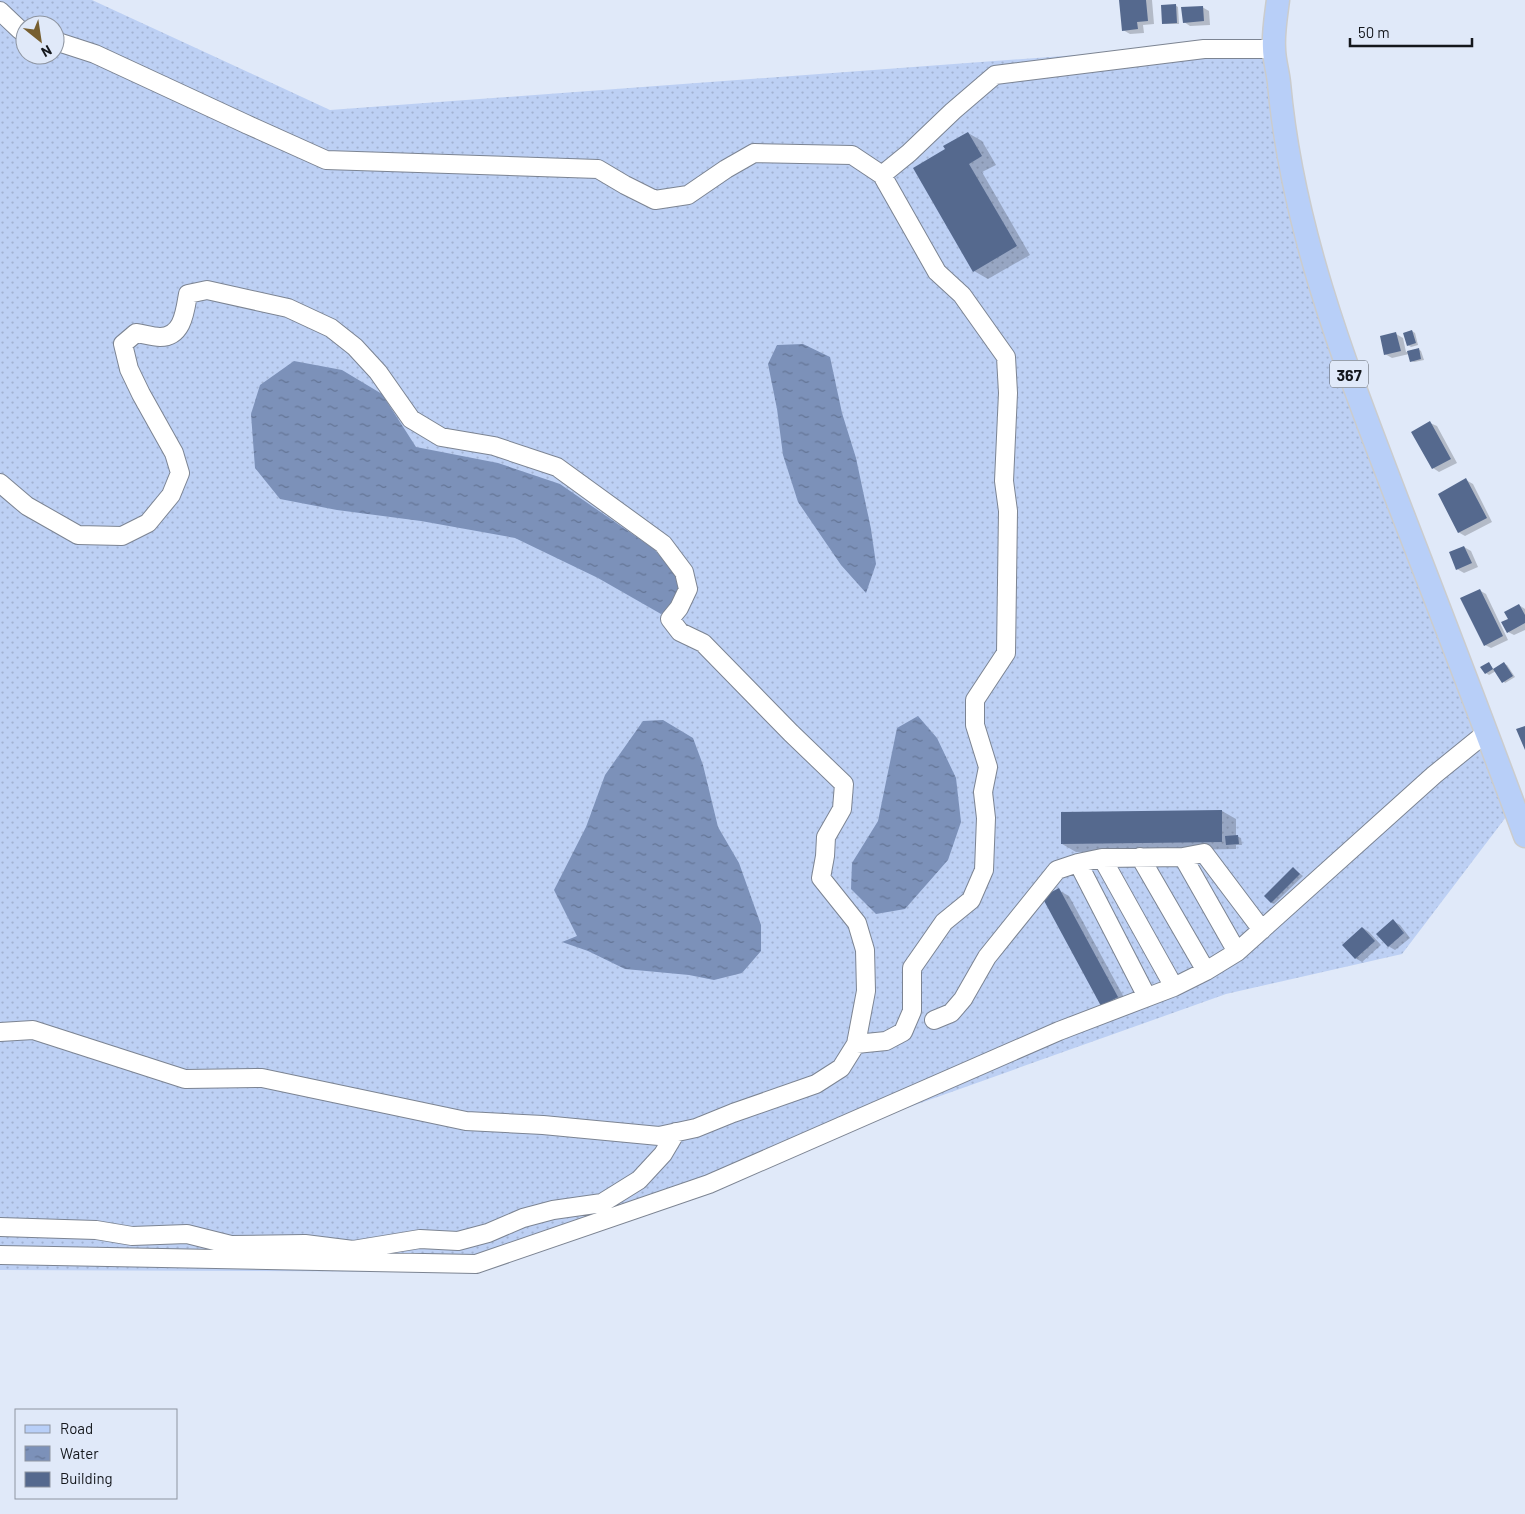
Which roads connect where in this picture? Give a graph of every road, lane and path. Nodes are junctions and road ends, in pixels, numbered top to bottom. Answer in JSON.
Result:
{"nodes":[{"id":1,"x":1278,"y":0,"type":"edge"},
{"id":2,"x":0,"y":11,"type":"edge"},
{"id":3,"x":15,"y":25,"type":"edge"},
{"id":4,"x":65,"y":44,"type":"edge"},
{"id":5,"x":1274,"y":50,"type":"junction"},
{"id":6,"x":882,"y":175,"type":"junction"},
{"id":7,"x":0,"y":483,"type":"edge"},
{"id":8,"x":1487,"y":732,"type":"junction"},
{"id":9,"x":1525,"y":836,"type":"edge"},
{"id":10,"x":1140,"y":857,"type":"junction"},
{"id":11,"x":1183,"y":857,"type":"junction"},
{"id":12,"x":1102,"y":858,"type":"junction"},
{"id":13,"x":1078,"y":862,"type":"junction"},
{"id":14,"x":1262,"y":930,"type":"junction"},
{"id":15,"x":1237,"y":952,"type":"junction"},
{"id":16,"x":1206,"y":971,"type":"junction"},
{"id":17,"x":1174,"y":986,"type":"junction"},
{"id":18,"x":1146,"y":996,"type":"junction"},
{"id":19,"x":912,"y":1011,"type":"junction"},
{"id":20,"x":934,"y":1020,"type":"junction"},
{"id":21,"x":0,"y":1032,"type":"edge"},
{"id":22,"x":903,"y":1032,"type":"junction"},
{"id":23,"x":856,"y":1044,"type":"junction"},
{"id":24,"x":676,"y":1132,"type":"junction"},
{"id":25,"x":0,"y":1227,"type":"edge"},
{"id":26,"x":0,"y":1255,"type":"edge"}],
"edges":[{"from":1,"to":5,"type":"main road","number":"367"},
{"from":2,"to":3,"type":"street"},
{"from":4,"to":6,"type":"street"},
{"from":5,"to":6,"type":"street"},
{"from":5,"to":8,"type":"main road","number":"367"},
{"from":6,"to":19,"type":"street"},
{"from":7,"to":23,"type":"street"},
{"from":8,"to":9,"type":"main road","number":"367"},
{"from":8,"to":14,"type":"street"},
{"from":10,"to":11,"type":"street"},
{"from":10,"to":12,"type":"street"},
{"from":10,"to":16,"type":"street"},
{"from":11,"to":14,"type":"street"},
{"from":11,"to":15,"type":"street"},
{"from":12,"to":13,"type":"street"},
{"from":12,"to":17,"type":"street"},
{"from":13,"to":18,"type":"street"},
{"from":13,"to":20,"type":"street"},
{"from":14,"to":15,"type":"street"},
{"from":15,"to":16,"type":"street"},
{"from":16,"to":17,"type":"street"},
{"from":17,"to":18,"type":"street"},
{"from":18,"to":26,"type":"street"},
{"from":19,"to":20,"type":"street"},
{"from":19,"to":22,"type":"street"},
{"from":20,"to":22,"type":"street"},
{"from":21,"to":24,"type":"street"},
{"from":22,"to":23,"type":"street"},
{"from":23,"to":24,"type":"street"},
{"from":24,"to":25,"type":"street"}]}
